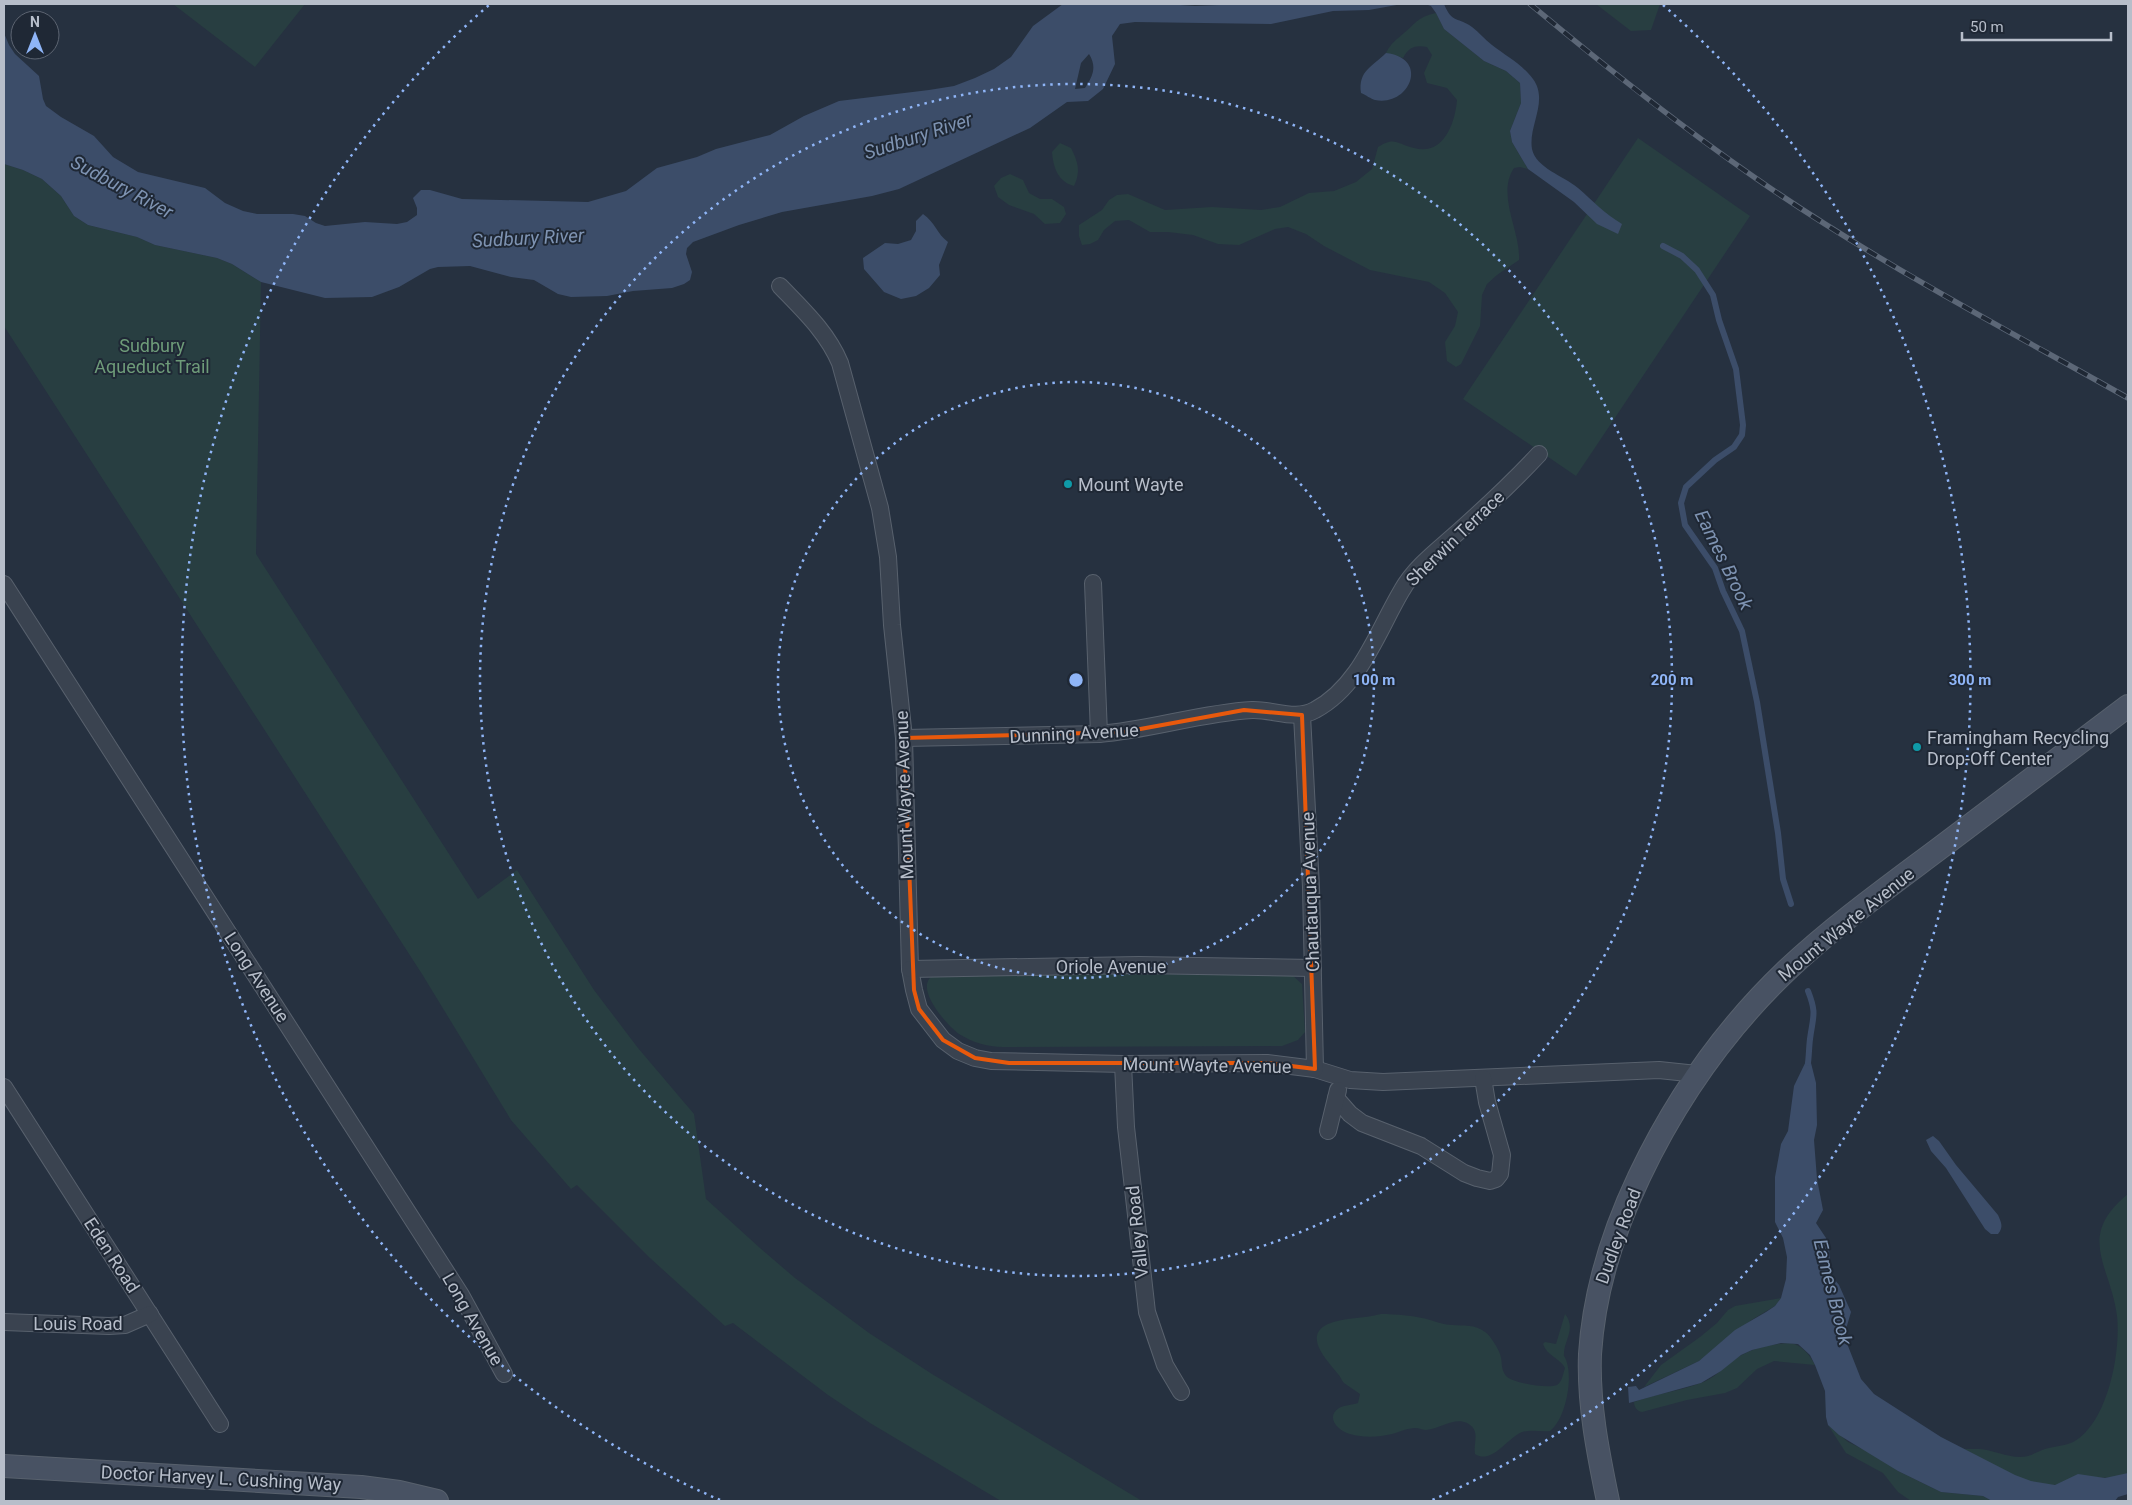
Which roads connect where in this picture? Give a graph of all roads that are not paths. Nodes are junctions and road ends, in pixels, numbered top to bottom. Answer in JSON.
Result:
{"nodes":[{"id":1,"x":780,"y":286,"type":"dead end"},
{"id":2,"x":1539,"y":454,"type":"dead end"},
{"id":3,"x":1093,"y":583,"type":"dead end"},
{"id":4,"x":4,"y":584,"type":"edge"},
{"id":5,"x":2128,"y":706,"type":"edge"},
{"id":6,"x":1302,"y":715,"type":"junction"},
{"id":7,"x":1099,"y":734,"type":"junction"},
{"id":8,"x":904,"y":738,"type":"junction"},
{"id":9,"x":1313,"y":968,"type":"junction"},
{"id":10,"x":910,"y":969,"type":"junction"},
{"id":11,"x":1123,"y":1064,"type":"junction"},
{"id":12,"x":1315,"y":1069,"type":"junction"},
{"id":13,"x":1697,"y":1074,"type":"junction"},
{"id":14,"x":1340,"y":1078,"type":"junction"},
{"id":15,"x":1484,"y":1078,"type":"junction"},
{"id":16,"x":4,"y":1086,"type":"edge"},
{"id":17,"x":1336,"y":1098,"type":"junction"},
{"id":18,"x":1328,"y":1131,"type":"dead end"},
{"id":19,"x":150,"y":1314,"type":"junction"},
{"id":20,"x":4,"y":1322,"type":"edge"},
{"id":21,"x":504,"y":1374,"type":"dead end"},
{"id":22,"x":1181,"y":1392,"type":"dead end"},
{"id":23,"x":220,"y":1424,"type":"dead end"},
{"id":24,"x":4,"y":1466,"type":"edge"},
{"id":25,"x":437,"y":1501,"type":"edge"},
{"id":26,"x":1608,"y":1501,"type":"edge"}],
"edges":[{"from":1,"to":8,"type":"street","name":"Mount Wayte Avenue"},
{"from":2,"to":6,"type":"street","name":"Sherwin Terrace"},
{"from":3,"to":7,"type":"street"},
{"from":4,"to":21,"type":"street","name":"Long Avenue"},
{"from":5,"to":13,"type":"street","name":"Mount Wayte Avenue"},
{"from":6,"to":7,"type":"street","name":"Dunning Avenue"},
{"from":6,"to":9,"type":"street","name":"Chautauqua Avenue"},
{"from":7,"to":8,"type":"street","name":"Dunning Avenue"},
{"from":8,"to":10,"type":"street","name":"Mount Wayte Avenue"},
{"from":9,"to":10,"type":"street","name":"Oriole Avenue"},
{"from":9,"to":12,"type":"street","name":"Chautauqua Avenue"},
{"from":10,"to":11,"type":"street","name":"Mount Wayte Avenue"},
{"from":11,"to":12,"type":"street","name":"Mount Wayte Avenue"},
{"from":11,"to":22,"type":"street","name":"Valley Road"},
{"from":12,"to":14,"type":"street","name":"Mount Wayte Avenue"},
{"from":13,"to":15,"type":"street","name":"Mount Wayte Avenue"},
{"from":13,"to":26,"type":"street","name":"Dudley Road"},
{"from":14,"to":15,"type":"street","name":"Mount Wayte Avenue"},
{"from":14,"to":17,"type":"street"},
{"from":15,"to":17,"type":"street"},
{"from":16,"to":19,"type":"street","name":"Eden Road"},
{"from":17,"to":18,"type":"street"},
{"from":19,"to":20,"type":"street","name":"Louis Road"},
{"from":19,"to":23,"type":"street","name":"Eden Road"},
{"from":24,"to":25,"type":"street","name":"Doctor Harvey L. Cushing Way"}]}
